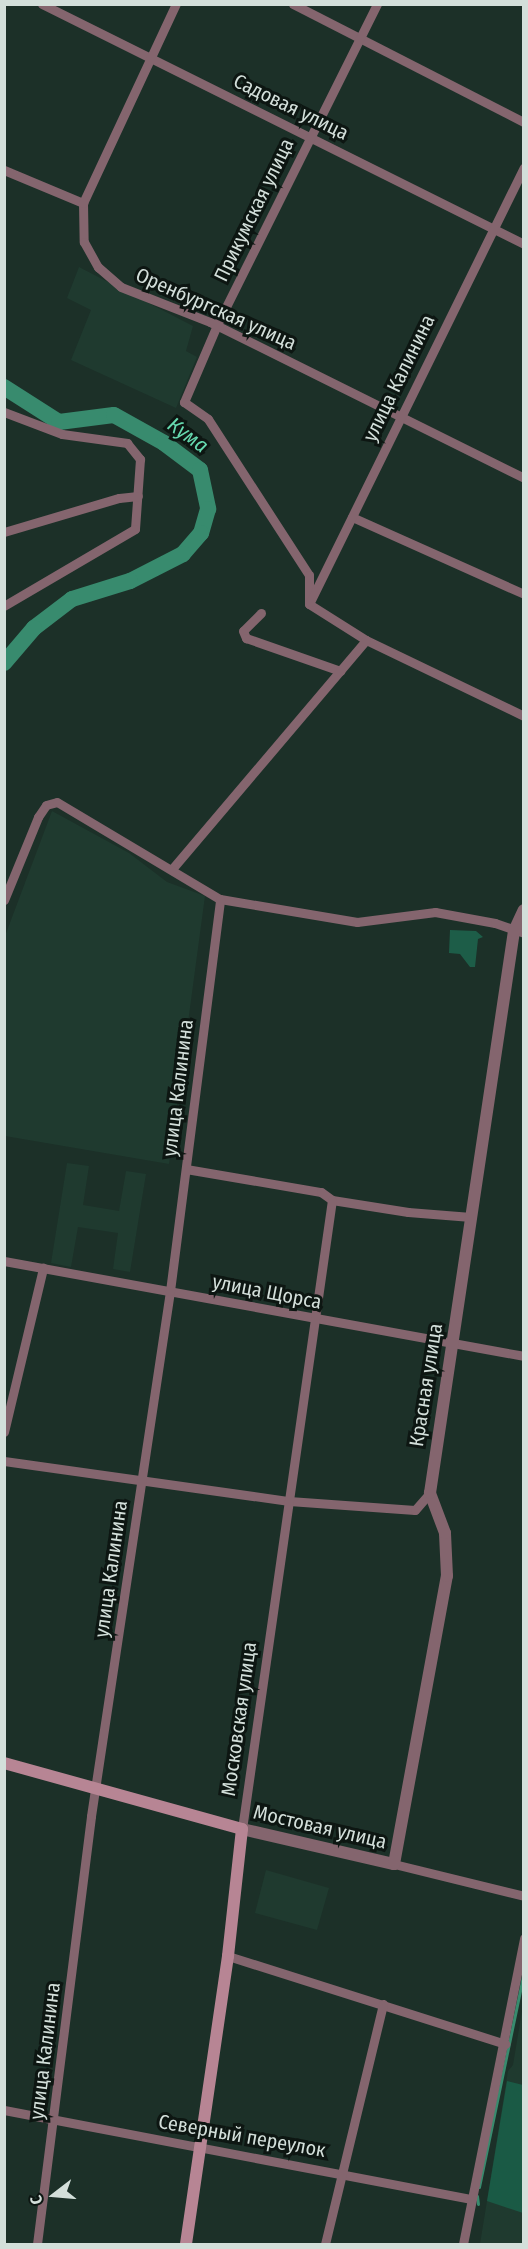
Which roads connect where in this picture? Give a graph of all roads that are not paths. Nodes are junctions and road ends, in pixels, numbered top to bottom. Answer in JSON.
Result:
{"nodes":[{"id":1,"x":42,"y":4,"type":"edge"},
{"id":2,"x":176,"y":4,"type":"edge"},
{"id":3,"x":293,"y":4,"type":"edge"},
{"id":4,"x":376,"y":4,"type":"edge"},
{"id":5,"x":360,"y":37,"type":"junction"},
{"id":6,"x":150,"y":58,"type":"junction"},
{"id":7,"x":524,"y":122,"type":"edge"},
{"id":8,"x":311,"y":137,"type":"junction"},
{"id":9,"x":524,"y":168,"type":"edge"},
{"id":10,"x":4,"y":170,"type":"edge"},
{"id":11,"x":83,"y":203,"type":"junction"},
{"id":12,"x":492,"y":229,"type":"junction"},
{"id":13,"x":524,"y":244,"type":"edge"},
{"id":14,"x":217,"y":326,"type":"junction"},
{"id":15,"x":4,"y":412,"type":"edge"},
{"id":16,"x":399,"y":417,"type":"junction"},
{"id":17,"x":524,"y":478,"type":"edge"},
{"id":18,"x":138,"y":496,"type":"junction"},
{"id":19,"x":352,"y":517,"type":"junction"},
{"id":20,"x":4,"y":532,"type":"edge"},
{"id":21,"x":524,"y":594,"type":"edge"},
{"id":22,"x":309,"y":604,"type":"junction"},
{"id":23,"x":4,"y":606,"type":"edge"},
{"id":24,"x":261,"y":613,"type":"dead end"},
{"id":25,"x":366,"y":640,"type":"junction"},
{"id":26,"x":340,"y":671,"type":"junction"},
{"id":27,"x":524,"y":716,"type":"edge"},
{"id":28,"x":172,"y":869,"type":"junction"},
{"id":29,"x":220,"y":899,"type":"junction"},
{"id":30,"x":4,"y":900,"type":"edge"},
{"id":31,"x":524,"y":910,"type":"edge"},
{"id":32,"x":519,"y":932,"type":"edge"},
{"id":33,"x":186,"y":1168,"type":"junction"},
{"id":34,"x":332,"y":1200,"type":"junction"},
{"id":35,"x":471,"y":1217,"type":"junction"},
{"id":36,"x":4,"y":1261,"type":"edge"},
{"id":37,"x":43,"y":1268,"type":"junction"},
{"id":38,"x":170,"y":1291,"type":"junction"},
{"id":39,"x":313,"y":1320,"type":"junction"},
{"id":40,"x":453,"y":1343,"type":"junction"},
{"id":41,"x":524,"y":1356,"type":"edge"},
{"id":42,"x":4,"y":1432,"type":"edge"},
{"id":43,"x":4,"y":1461,"type":"edge"},
{"id":44,"x":142,"y":1483,"type":"junction"},
{"id":45,"x":430,"y":1493,"type":"junction"},
{"id":46,"x":289,"y":1501,"type":"junction"},
{"id":47,"x":4,"y":1763,"type":"edge"},
{"id":48,"x":98,"y":1790,"type":"junction"},
{"id":49,"x":242,"y":1829,"type":"junction"},
{"id":50,"x":394,"y":1864,"type":"junction"},
{"id":51,"x":524,"y":1896,"type":"edge"},
{"id":52,"x":524,"y":1938,"type":"edge"},
{"id":53,"x":228,"y":1956,"type":"junction"},
{"id":54,"x":384,"y":2004,"type":"junction"},
{"id":55,"x":505,"y":2044,"type":"junction"},
{"id":56,"x":4,"y":2110,"type":"edge"},
{"id":57,"x":54,"y":2121,"type":"junction"},
{"id":58,"x":200,"y":2147,"type":"junction"},
{"id":59,"x":342,"y":2173,"type":"junction"},
{"id":60,"x":472,"y":2199,"type":"junction"},
{"id":61,"x":37,"y":2244,"type":"edge"},
{"id":62,"x":186,"y":2244,"type":"edge"},
{"id":63,"x":325,"y":2244,"type":"edge"},
{"id":64,"x":463,"y":2244,"type":"edge"}],
"edges":[{"from":1,"to":6,"type":"street","name":"Садовая улица"},
{"from":2,"to":6,"type":"street"},
{"from":3,"to":5,"type":"street"},
{"from":4,"to":5,"type":"street","name":"Прикумская улица"},
{"from":5,"to":7,"type":"street"},
{"from":5,"to":8,"type":"street","name":"Прикумская улица"},
{"from":6,"to":8,"type":"street","name":"Садовая улица"},
{"from":6,"to":11,"type":"street"},
{"from":8,"to":12,"type":"street","name":"Садовая улица"},
{"from":8,"to":14,"type":"street","name":"Прикумская улица"},
{"from":9,"to":12,"type":"street","name":"улица Калинина"},
{"from":10,"to":11,"type":"street"},
{"from":11,"to":14,"type":"street","name":"Оренбургская улица"},
{"from":12,"to":13,"type":"street","name":"Садовая улица"},
{"from":12,"to":16,"type":"street","name":"улица Калинина"},
{"from":14,"to":16,"type":"street","name":"Оренбургская улица"},
{"from":14,"to":22,"type":"street","name":"Прикумская улица"},
{"from":15,"to":18,"type":"street"},
{"from":16,"to":17,"type":"street","name":"Оренбургская улица"},
{"from":16,"to":19,"type":"street","name":"улица Калинина"},
{"from":18,"to":20,"type":"street"},
{"from":18,"to":23,"type":"street"},
{"from":19,"to":21,"type":"street"},
{"from":19,"to":22,"type":"street","name":"улица Калинина"},
{"from":22,"to":25,"type":"street"},
{"from":24,"to":26,"type":"street"},
{"from":25,"to":26,"type":"street"},
{"from":25,"to":27,"type":"street"},
{"from":26,"to":28,"type":"street"},
{"from":28,"to":29,"type":"street"},
{"from":28,"to":30,"type":"street"},
{"from":29,"to":32,"type":"street"},
{"from":29,"to":33,"type":"street","name":"улица Калинина"},
{"from":31,"to":32,"type":"street","name":"Красная улица"},
{"from":32,"to":35,"type":"street","name":"Красная улица"},
{"from":33,"to":34,"type":"street"},
{"from":33,"to":38,"type":"street","name":"улица Калинина"},
{"from":34,"to":35,"type":"street"},
{"from":34,"to":39,"type":"street","name":"Московская улица"},
{"from":35,"to":40,"type":"street","name":"Красная улица"},
{"from":36,"to":37,"type":"street","name":"улица Щорса"},
{"from":37,"to":38,"type":"street","name":"улица Щорса"},
{"from":37,"to":42,"type":"street"},
{"from":38,"to":39,"type":"street","name":"улица Щорса"},
{"from":38,"to":44,"type":"street","name":"улица Калинина"},
{"from":39,"to":40,"type":"street","name":"улица Щорса"},
{"from":39,"to":46,"type":"street","name":"Московская улица"},
{"from":40,"to":41,"type":"street","name":"улица Щорса"},
{"from":40,"to":45,"type":"street","name":"Красная улица"},
{"from":43,"to":44,"type":"street"},
{"from":44,"to":46,"type":"street"},
{"from":44,"to":48,"type":"street","name":"улица Калинина"},
{"from":45,"to":46,"type":"street"},
{"from":45,"to":50,"type":"street","name":"Красная улица"},
{"from":46,"to":49,"type":"street","name":"Московская улица"},
{"from":47,"to":48,"type":"main road","name":"Мостовая улица"},
{"from":48,"to":49,"type":"main road","name":"Мостовая улица"},
{"from":48,"to":57,"type":"street","name":"улица Калинина"},
{"from":49,"to":50,"type":"street","name":"Мостовая улица"},
{"from":49,"to":53,"type":"main road","name":"Московская улица"},
{"from":50,"to":51,"type":"street","name":"Мостовая улица"},
{"from":52,"to":55,"type":"street"},
{"from":53,"to":54,"type":"street"},
{"from":53,"to":58,"type":"main road","name":"Московская улица"},
{"from":54,"to":55,"type":"street"},
{"from":54,"to":59,"type":"street"},
{"from":55,"to":60,"type":"street"},
{"from":56,"to":57,"type":"street","name":"Северный переулок"},
{"from":57,"to":58,"type":"street","name":"Северный переулок"},
{"from":57,"to":61,"type":"street","name":"улица Калинина"},
{"from":58,"to":59,"type":"street","name":"Северный переулок"},
{"from":58,"to":62,"type":"main road","name":"Московская улица"},
{"from":59,"to":60,"type":"street","name":"Северный переулок"},
{"from":59,"to":63,"type":"street"},
{"from":60,"to":64,"type":"street"}]}
